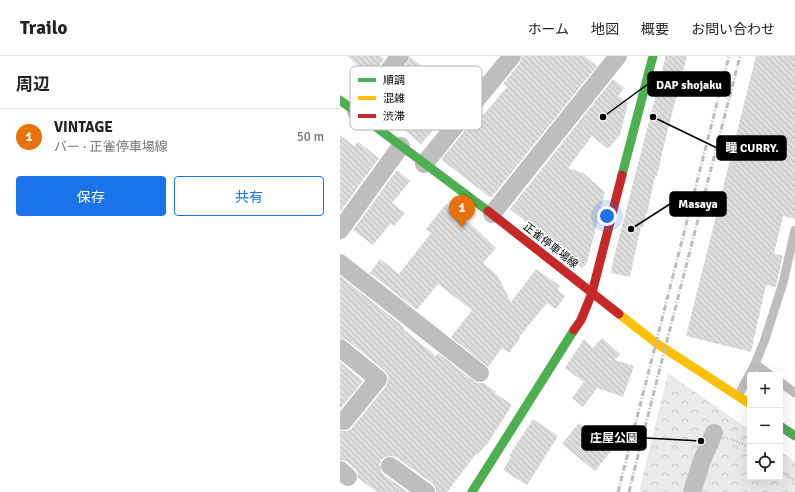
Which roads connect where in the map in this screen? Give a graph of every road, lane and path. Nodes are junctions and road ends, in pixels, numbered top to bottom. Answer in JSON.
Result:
{"nodes":[{"id":1,"x":400,"y":56,"type":"edge"},
{"id":2,"x":512,"y":56,"type":"edge"},
{"id":3,"x":618,"y":56,"type":"edge"},
{"id":4,"x":653,"y":56,"type":"edge"},
{"id":5,"x":392,"y":66,"type":"edge"},
{"id":6,"x":482,"y":93,"type":"edge"},
{"id":7,"x":340,"y":100,"type":"edge"},
{"id":8,"x":350,"y":108,"type":"edge"},
{"id":9,"x":380,"y":130,"type":"edge"},
{"id":10,"x":452,"y":130,"type":"edge"},
{"id":11,"x":401,"y":146,"type":"junction"},
{"id":12,"x":424,"y":164,"type":"junction"},
{"id":13,"x":492,"y":214,"type":"junction"},
{"id":14,"x":340,"y":230,"type":"edge"},
{"id":15,"x":795,"y":230,"type":"edge"},
{"id":16,"x":340,"y":263,"type":"edge"},
{"id":17,"x":592,"y":294,"type":"junction"},
{"id":18,"x":340,"y":348,"type":"edge"},
{"id":19,"x":755,"y":364,"type":"junction"},
{"id":20,"x":766,"y":372,"type":"edge"},
{"id":21,"x":480,"y":373,"type":"dead end"},
{"id":22,"x":783,"y":384,"type":"edge"},
{"id":23,"x":795,"y":393,"type":"edge"},
{"id":24,"x":738,"y":396,"type":"junction"},
{"id":25,"x":747,"y":402,"type":"edge"},
{"id":26,"x":344,"y":421,"type":"dead end"},
{"id":27,"x":783,"y":428,"type":"edge"},
{"id":28,"x":714,"y":433,"type":"dead end"},
{"id":29,"x":795,"y":436,"type":"edge"},
{"id":30,"x":390,"y":466,"type":"dead end"},
{"id":31,"x":783,"y":473,"type":"edge"},
{"id":32,"x":795,"y":481,"type":"edge"},
{"id":33,"x":426,"y":492,"type":"edge"},
{"id":34,"x":472,"y":492,"type":"edge"},
{"id":35,"x":692,"y":492,"type":"edge"}],
"edges":[{"from":1,"to":5,"type":"street"},
{"from":2,"to":6,"type":"street"},
{"from":3,"to":13,"type":"street"},
{"from":4,"to":17,"type":"main road"},
{"from":7,"to":8,"type":"main road","name":"正雀停車場線"},
{"from":9,"to":11,"type":"main road","name":"正雀停車場線"},
{"from":10,"to":12,"type":"street"},
{"from":11,"to":12,"type":"main road","name":"正雀停車場線"},
{"from":11,"to":14,"type":"street"},
{"from":12,"to":13,"type":"main road","name":"正雀停車場線"},
{"from":13,"to":17,"type":"main road","name":"正雀停車場線"},
{"from":15,"to":19,"type":"lane"},
{"from":16,"to":21,"type":"street"},
{"from":17,"to":24,"type":"main road","name":"正雀停車場線"},
{"from":17,"to":34,"type":"main road"},
{"from":18,"to":26,"type":"street"},
{"from":19,"to":20,"type":"lane"},
{"from":19,"to":24,"type":"lane"},
{"from":22,"to":23,"type":"lane"},
{"from":24,"to":25,"type":"main road","name":"正雀停車場線"},
{"from":27,"to":29,"type":"main road"},
{"from":28,"to":35,"type":"street"},
{"from":30,"to":33,"type":"street"},
{"from":31,"to":32,"type":"path"}]}
